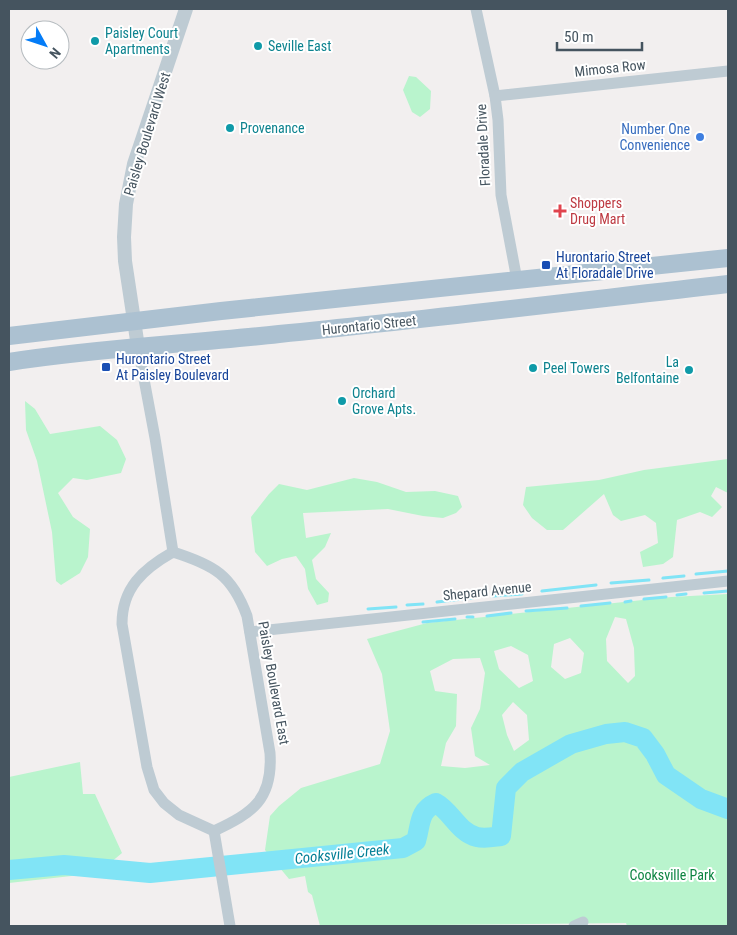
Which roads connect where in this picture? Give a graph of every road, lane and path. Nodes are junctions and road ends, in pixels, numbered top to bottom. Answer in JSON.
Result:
{"nodes":[{"id":1,"x":186,"y":9,"type":"edge"},
{"id":2,"x":476,"y":9,"type":"edge"},
{"id":3,"x":728,"y":71,"type":"edge"},
{"id":4,"x":495,"y":96,"type":"junction"},
{"id":5,"x":728,"y":258,"type":"edge"},
{"id":6,"x":517,"y":280,"type":"junction"},
{"id":7,"x":728,"y":284,"type":"edge"},
{"id":8,"x":135,"y":321,"type":"junction"},
{"id":9,"x":9,"y":336,"type":"edge"},
{"id":10,"x":138,"y":347,"type":"junction"},
{"id":11,"x":9,"y":362,"type":"edge"},
{"id":12,"x":173,"y":552,"type":"junction"},
{"id":13,"x":728,"y":581,"type":"edge"},
{"id":14,"x":250,"y":632,"type":"junction"},
{"id":15,"x":215,"y":837,"type":"junction"},
{"id":16,"x":230,"y":926,"type":"edge"}],
"edges":[{"from":1,"to":8,"type":"street","name":"Paisley Boulevard West"},
{"from":2,"to":4,"type":"street","name":"Floradale Drive"},
{"from":3,"to":4,"type":"street","name":"Mimosa Row"},
{"from":4,"to":6,"type":"street","name":"Floradale Drive"},
{"from":5,"to":6,"type":"main road"},
{"from":6,"to":8,"type":"main road"},
{"from":7,"to":10,"type":"main road","name":"Hurontario Street"},
{"from":8,"to":9,"type":"main road"},
{"from":8,"to":10,"type":"street","name":"Paisley Boulevard West"},
{"from":10,"to":11,"type":"main road","name":"Hurontario Street"},
{"from":10,"to":12,"type":"street"},
{"from":12,"to":14,"type":"street","name":"Paisley Boulevard East"},
{"from":12,"to":15,"type":"street"},
{"from":13,"to":14,"type":"street","name":"Shepard Avenue"},
{"from":14,"to":15,"type":"street","name":"Paisley Boulevard East"},
{"from":15,"to":16,"type":"street"}]}
